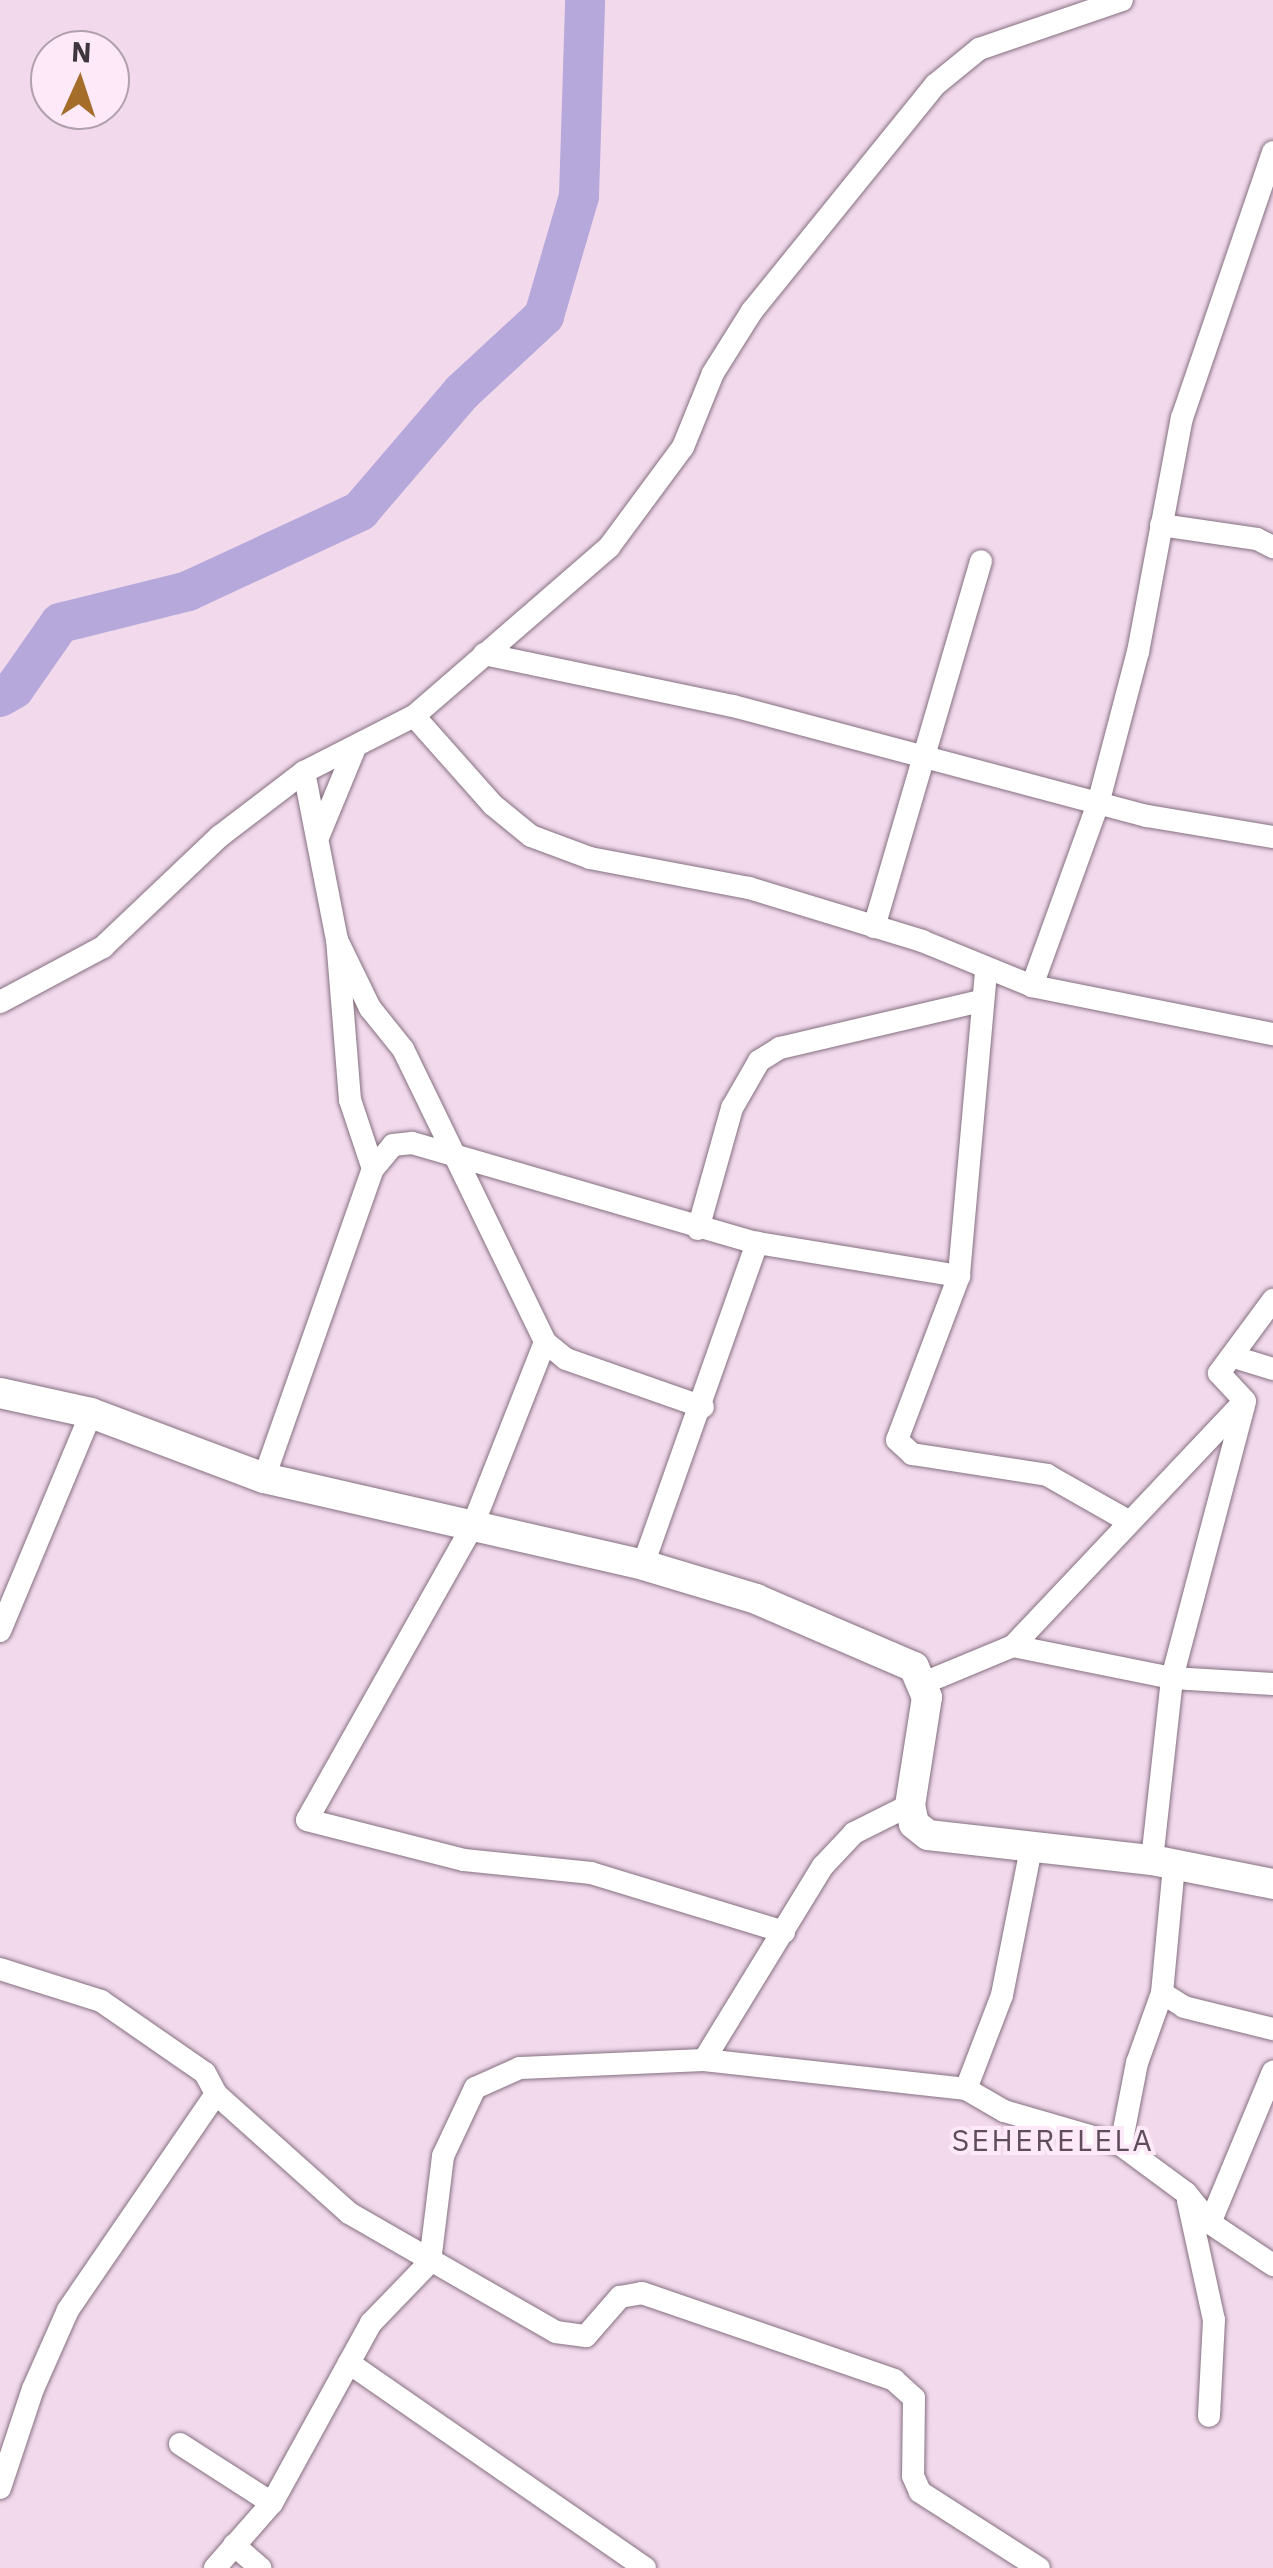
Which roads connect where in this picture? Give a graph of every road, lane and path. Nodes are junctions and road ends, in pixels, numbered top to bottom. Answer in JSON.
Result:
{"nodes":[{"id":1,"x":1122,"y":0,"type":"edge"},
{"id":2,"x":1273,"y":152,"type":"edge"},
{"id":3,"x":1160,"y":526,"type":"junction"},
{"id":4,"x":1273,"y":547,"type":"edge"},
{"id":5,"x":981,"y":560,"type":"dead end"},
{"id":6,"x":484,"y":654,"type":"junction"},
{"id":7,"x":414,"y":716,"type":"junction"},
{"id":8,"x":355,"y":749,"type":"junction"},
{"id":9,"x":926,"y":754,"type":"junction"},
{"id":10,"x":304,"y":772,"type":"junction"},
{"id":11,"x":1098,"y":804,"type":"junction"},
{"id":12,"x":1273,"y":837,"type":"edge"},
{"id":13,"x":318,"y":838,"type":"junction"},
{"id":14,"x":874,"y":926,"type":"junction"},
{"id":15,"x":337,"y":940,"type":"junction"},
{"id":16,"x":986,"y":972,"type":"junction"},
{"id":17,"x":1032,"y":986,"type":"junction"},
{"id":18,"x":980,"y":1001,"type":"junction"},
{"id":19,"x":0,"y":1002,"type":"edge"},
{"id":20,"x":1273,"y":1034,"type":"edge"},
{"id":21,"x":455,"y":1160,"type":"junction"},
{"id":22,"x":374,"y":1169,"type":"junction"},
{"id":23,"x":698,"y":1229,"type":"junction"},
{"id":24,"x":757,"y":1243,"type":"junction"},
{"id":25,"x":959,"y":1276,"type":"junction"},
{"id":26,"x":1273,"y":1300,"type":"edge"},
{"id":27,"x":545,"y":1342,"type":"junction"},
{"id":28,"x":1234,"y":1357,"type":"junction"},
{"id":29,"x":1273,"y":1369,"type":"edge"},
{"id":30,"x":0,"y":1393,"type":"edge"},
{"id":31,"x":1245,"y":1402,"type":"junction"},
{"id":32,"x":703,"y":1407,"type":"junction"},
{"id":33,"x":92,"y":1413,"type":"junction"},
{"id":34,"x":264,"y":1478,"type":"junction"},
{"id":35,"x":1128,"y":1521,"type":"junction"},
{"id":36,"x":472,"y":1527,"type":"junction"},
{"id":37,"x":643,"y":1565,"type":"junction"},
{"id":38,"x":0,"y":1631,"type":"edge"},
{"id":39,"x":1013,"y":1646,"type":"junction"},
{"id":40,"x":1172,"y":1678,"type":"junction"},
{"id":41,"x":924,"y":1683,"type":"junction"},
{"id":42,"x":1273,"y":1684,"type":"edge"},
{"id":43,"x":910,"y":1805,"type":"junction"},
{"id":44,"x":1031,"y":1849,"type":"junction"},
{"id":45,"x":1163,"y":1863,"type":"junction"},
{"id":46,"x":1273,"y":1884,"type":"edge"},
{"id":47,"x":784,"y":1932,"type":"junction"},
{"id":48,"x":0,"y":1969,"type":"edge"},
{"id":49,"x":1162,"y":1993,"type":"junction"},
{"id":50,"x":1273,"y":2029,"type":"edge"},
{"id":51,"x":704,"y":2060,"type":"junction"},
{"id":52,"x":1273,"y":2072,"type":"edge"},
{"id":53,"x":966,"y":2089,"type":"junction"},
{"id":54,"x":216,"y":2094,"type":"junction"},
{"id":55,"x":1121,"y":2146,"type":"junction"},
{"id":56,"x":1186,"y":2193,"type":"junction"},
{"id":57,"x":1210,"y":2223,"type":"junction"},
{"id":58,"x":430,"y":2262,"type":"junction"},
{"id":59,"x":1273,"y":2265,"type":"edge"},
{"id":60,"x":348,"y":2364,"type":"junction"},
{"id":61,"x":1209,"y":2416,"type":"dead end"},
{"id":62,"x":180,"y":2444,"type":"dead end"},
{"id":63,"x":0,"y":2488,"type":"edge"},
{"id":64,"x":272,"y":2503,"type":"junction"},
{"id":65,"x":234,"y":2546,"type":"junction"},
{"id":66,"x":216,"y":2568,"type":"edge"},
{"id":67,"x":260,"y":2568,"type":"edge"},
{"id":68,"x":645,"y":2568,"type":"edge"},
{"id":69,"x":1039,"y":2568,"type":"edge"}],
"edges":[{"from":1,"to":6,"type":"street"},
{"from":2,"to":3,"type":"street"},
{"from":3,"to":4,"type":"street"},
{"from":3,"to":11,"type":"street"},
{"from":5,"to":9,"type":"street"},
{"from":6,"to":7,"type":"street"},
{"from":6,"to":9,"type":"street"},
{"from":7,"to":8,"type":"street"},
{"from":7,"to":14,"type":"street"},
{"from":8,"to":10,"type":"street"},
{"from":8,"to":13,"type":"street"},
{"from":9,"to":11,"type":"street"},
{"from":9,"to":14,"type":"street"},
{"from":10,"to":13,"type":"street"},
{"from":10,"to":19,"type":"street"},
{"from":11,"to":12,"type":"street"},
{"from":11,"to":17,"type":"street"},
{"from":13,"to":15,"type":"street"},
{"from":14,"to":16,"type":"street"},
{"from":15,"to":21,"type":"street"},
{"from":15,"to":22,"type":"street"},
{"from":16,"to":17,"type":"street"},
{"from":16,"to":18,"type":"street"},
{"from":17,"to":20,"type":"street"},
{"from":18,"to":23,"type":"street"},
{"from":18,"to":25,"type":"street"},
{"from":21,"to":22,"type":"street"},
{"from":21,"to":23,"type":"street"},
{"from":21,"to":27,"type":"street"},
{"from":22,"to":34,"type":"street"},
{"from":23,"to":24,"type":"street"},
{"from":24,"to":25,"type":"street"},
{"from":24,"to":32,"type":"street"},
{"from":25,"to":35,"type":"street"},
{"from":26,"to":28,"type":"street"},
{"from":27,"to":32,"type":"street"},
{"from":27,"to":36,"type":"street"},
{"from":28,"to":29,"type":"street"},
{"from":28,"to":31,"type":"street"},
{"from":30,"to":33,"type":"street"},
{"from":31,"to":35,"type":"street"},
{"from":31,"to":40,"type":"street"},
{"from":32,"to":37,"type":"street"},
{"from":33,"to":34,"type":"street"},
{"from":33,"to":38,"type":"street"},
{"from":34,"to":36,"type":"street"},
{"from":35,"to":39,"type":"street"},
{"from":36,"to":37,"type":"street"},
{"from":36,"to":47,"type":"street"},
{"from":37,"to":41,"type":"street"},
{"from":39,"to":40,"type":"street"},
{"from":39,"to":41,"type":"street"},
{"from":40,"to":42,"type":"street"},
{"from":40,"to":45,"type":"street"},
{"from":41,"to":43,"type":"street"},
{"from":43,"to":44,"type":"street"},
{"from":43,"to":47,"type":"street"},
{"from":44,"to":45,"type":"street"},
{"from":44,"to":53,"type":"street"},
{"from":45,"to":46,"type":"street"},
{"from":45,"to":49,"type":"street"},
{"from":47,"to":51,"type":"street"},
{"from":48,"to":54,"type":"street"},
{"from":49,"to":50,"type":"street"},
{"from":49,"to":55,"type":"street"},
{"from":51,"to":53,"type":"street"},
{"from":51,"to":58,"type":"street"},
{"from":52,"to":57,"type":"street"},
{"from":53,"to":55,"type":"street"},
{"from":54,"to":58,"type":"street"},
{"from":54,"to":63,"type":"street"},
{"from":55,"to":56,"type":"street"},
{"from":56,"to":57,"type":"street"},
{"from":56,"to":61,"type":"street"},
{"from":57,"to":59,"type":"street"},
{"from":58,"to":60,"type":"street"},
{"from":58,"to":69,"type":"street"},
{"from":60,"to":64,"type":"street"},
{"from":60,"to":68,"type":"street"},
{"from":62,"to":64,"type":"street"},
{"from":64,"to":65,"type":"street"},
{"from":65,"to":66,"type":"street"},
{"from":65,"to":67,"type":"street"}]}
